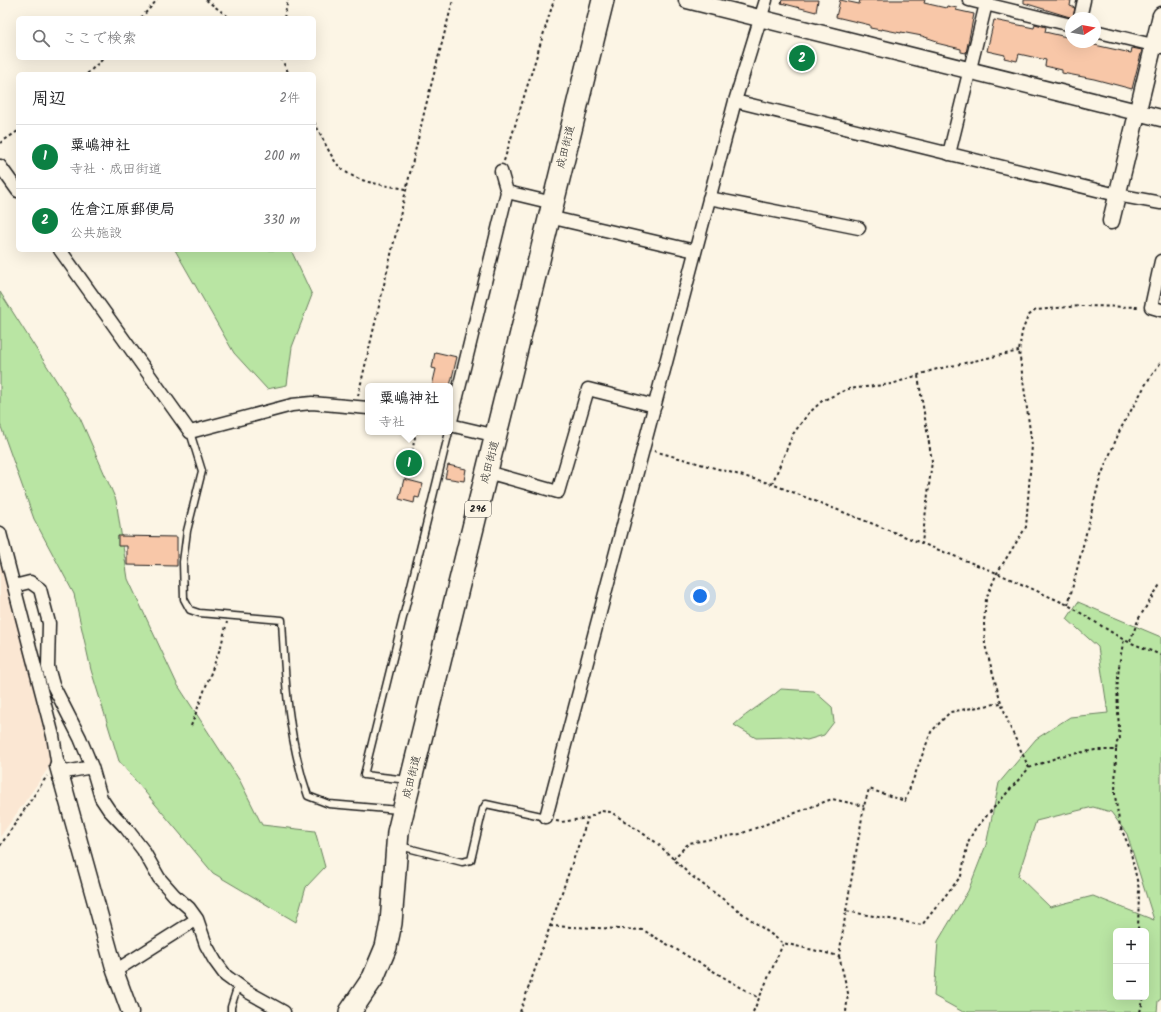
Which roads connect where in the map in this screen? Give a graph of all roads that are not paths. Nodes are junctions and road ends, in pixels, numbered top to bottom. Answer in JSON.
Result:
{"nodes":[{"id":1,"x":603,"y":0,"type":"edge"},
{"id":2,"x":687,"y":0,"type":"edge"},
{"id":3,"x":766,"y":0,"type":"edge"},
{"id":4,"x":968,"y":0,"type":"edge"},
{"id":5,"x":1084,"y":0,"type":"edge"},
{"id":6,"x":986,"y":4,"type":"junction"},
{"id":7,"x":1004,"y":4,"type":"edge"},
{"id":8,"x":1081,"y":12,"type":"edge"},
{"id":9,"x":1161,"y":15,"type":"edge"},
{"id":10,"x":761,"y":19,"type":"junction"},
{"id":11,"x":1065,"y":23,"type":"edge"},
{"id":12,"x":1101,"y":32,"type":"edge"},
{"id":13,"x":1157,"y":46,"type":"edge"},
{"id":14,"x":970,"y":69,"type":"junction"},
{"id":15,"x":735,"y":101,"type":"junction"},
{"id":16,"x":1137,"y":112,"type":"junction"},
{"id":17,"x":1161,"y":118,"type":"edge"},
{"id":18,"x":949,"y":154,"type":"junction"},
{"id":19,"x":0,"y":166,"type":"edge"},
{"id":20,"x":501,"y":171,"type":"road end"},
{"id":21,"x":16,"y":188,"type":"edge"},
{"id":22,"x":507,"y":192,"type":"junction"},
{"id":23,"x":1117,"y":195,"type":"junction"},
{"id":24,"x":709,"y":198,"type":"junction"},
{"id":25,"x":1161,"y":203,"type":"edge"},
{"id":26,"x":551,"y":210,"type":"junction"},
{"id":27,"x":1111,"y":221,"type":"dead end"},
{"id":28,"x":859,"y":228,"type":"dead end"},
{"id":29,"x":695,"y":251,"type":"junction"},
{"id":30,"x":61,"y":252,"type":"edge"},
{"id":31,"x":1161,"y":262,"type":"edge"},
{"id":32,"x":1156,"y":309,"type":"edge"},
{"id":33,"x":654,"y":406,"type":"junction"},
{"id":34,"x":365,"y":408,"type":"edge"},
{"id":35,"x":453,"y":413,"type":"edge"},
{"id":36,"x":453,"y":426,"type":"edge"},
{"id":37,"x":190,"y":432,"type":"junction"},
{"id":38,"x":449,"y":435,"type":"edge"},
{"id":39,"x":497,"y":436,"type":"junction"},
{"id":40,"x":487,"y":472,"type":"junction"},
{"id":41,"x":0,"y":533,"type":"edge"},
{"id":42,"x":14,"y":586,"type":"junction"},
{"id":43,"x":92,"y":767,"type":"junction"},
{"id":44,"x":59,"y":770,"type":"junction"},
{"id":45,"x":411,"y":780,"type":"junction"},
{"id":46,"x":404,"y":810,"type":"junction"},
{"id":47,"x":546,"y":817,"type":"joint"},
{"id":48,"x":398,"y":846,"type":"junction"},
{"id":49,"x":196,"y":919,"type":"junction"},
{"id":50,"x":115,"y":971,"type":"junction"},
{"id":51,"x":238,"y":985,"type":"junction"},
{"id":52,"x":130,"y":1012,"type":"edge"},
{"id":53,"x":231,"y":1012,"type":"edge"},
{"id":54,"x":284,"y":1012,"type":"edge"},
{"id":55,"x":350,"y":1012,"type":"edge"}],
"edges":[{"from":1,"to":26,"type":"highway","name":"成田街道","number":"296"},
{"from":2,"to":10,"type":"street"},
{"from":3,"to":10,"type":"street"},
{"from":4,"to":6,"type":"street"},
{"from":5,"to":8,"type":"street"},
{"from":6,"to":7,"type":"street"},
{"from":6,"to":14,"type":"street"},
{"from":7,"to":11,"type":"street"},
{"from":9,"to":13,"type":"street"},
{"from":10,"to":14,"type":"street"},
{"from":10,"to":15,"type":"street"},
{"from":12,"to":13,"type":"street"},
{"from":13,"to":16,"type":"street"},
{"from":14,"to":16,"type":"street"},
{"from":14,"to":18,"type":"street"},
{"from":15,"to":18,"type":"street"},
{"from":15,"to":24,"type":"street"},
{"from":16,"to":17,"type":"street"},
{"from":16,"to":23,"type":"street"},
{"from":18,"to":23,"type":"street"},
{"from":19,"to":21,"type":"street"},
{"from":20,"to":22,"type":"street"},
{"from":22,"to":26,"type":"street"},
{"from":22,"to":35,"type":"street"},
{"from":23,"to":25,"type":"street"},
{"from":23,"to":27,"type":"street"},
{"from":24,"to":28,"type":"street"},
{"from":24,"to":29,"type":"street"},
{"from":26,"to":29,"type":"street"},
{"from":26,"to":39,"type":"highway","name":"成田街道","number":"296"},
{"from":29,"to":33,"type":"street"},
{"from":30,"to":37,"type":"street"},
{"from":31,"to":32,"type":"street"},
{"from":33,"to":40,"type":"street"},
{"from":33,"to":47,"type":"street"},
{"from":34,"to":37,"type":"street"},
{"from":36,"to":39,"type":"street"},
{"from":37,"to":46,"type":"lane"},
{"from":38,"to":45,"type":"lane"},
{"from":39,"to":40,"type":"highway","name":"成田街道","number":"296"},
{"from":40,"to":45,"type":"highway","name":"成田街道","number":"296"},
{"from":41,"to":42,"type":"street"},
{"from":42,"to":43,"type":"street"},
{"from":42,"to":44,"type":"street"},
{"from":43,"to":44,"type":"street"},
{"from":43,"to":49,"type":"street"},
{"from":44,"to":50,"type":"street"},
{"from":45,"to":46,"type":"highway","name":"成田街道","number":"296"},
{"from":46,"to":48,"type":"highway","name":"成田街道","number":"296"},
{"from":47,"to":48,"type":"lane"},
{"from":48,"to":55,"type":"highway","name":"成田街道","number":"296"},
{"from":49,"to":50,"type":"street"},
{"from":49,"to":51,"type":"street"},
{"from":50,"to":52,"type":"street"},
{"from":51,"to":53,"type":"lane"},
{"from":51,"to":54,"type":"street"}]}
